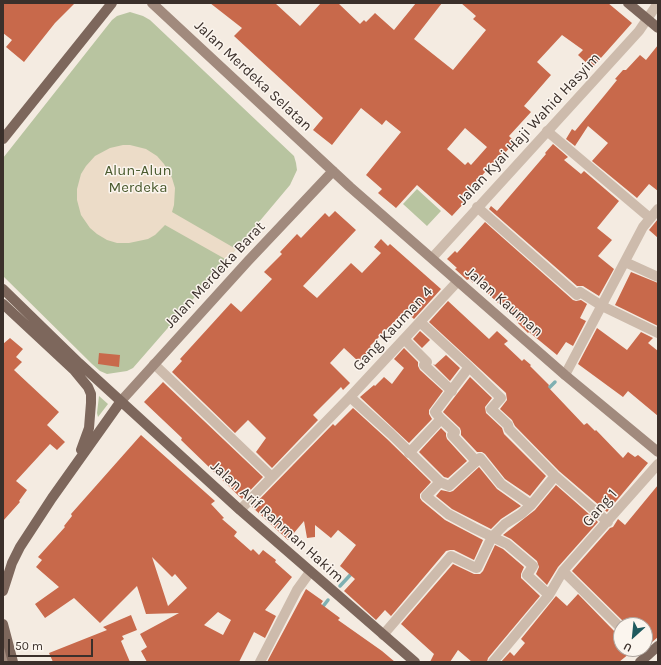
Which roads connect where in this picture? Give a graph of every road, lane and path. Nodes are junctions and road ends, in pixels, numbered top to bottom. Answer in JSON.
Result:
{"nodes":[{"id":1,"x":112,"y":3,"type":"edge"},
{"id":2,"x":152,"y":3,"type":"edge"},
{"id":3,"x":628,"y":3,"type":"edge"},
{"id":4,"x":658,"y":3,"type":"edge"},
{"id":5,"x":648,"y":19,"type":"junction"},
{"id":6,"x":658,"y":28,"type":"edge"},
{"id":7,"x":547,"y":132,"type":"junction"},
{"id":8,"x":3,"y":139,"type":"edge"},
{"id":9,"x":333,"y":171,"type":"junction"},
{"id":10,"x":477,"y":207,"type":"junction"},
{"id":11,"x":658,"y":209,"type":"edge"},
{"id":12,"x":650,"y":218,"type":"junction"},
{"id":13,"x":432,"y":258,"type":"junction"},
{"id":14,"x":625,"y":262,"type":"junction"},
{"id":15,"x":658,"y":277,"type":"edge"},
{"id":16,"x":458,"y":281,"type":"junction"},
{"id":17,"x":3,"y":289,"type":"edge"},
{"id":18,"x":3,"y":304,"type":"edge"},
{"id":19,"x":602,"y":306,"type":"junction"},
{"id":20,"x":420,"y":322,"type":"junction"},
{"id":21,"x":658,"y":333,"type":"edge"},
{"id":22,"x":404,"y":339,"type":"junction"},
{"id":23,"x":154,"y":364,"type":"junction"},
{"id":24,"x":77,"y":367,"type":"junction"},
{"id":25,"x":469,"y":367,"type":"junction"},
{"id":26,"x":565,"y":375,"type":"junction"},
{"id":27,"x":452,"y":391,"type":"junction"},
{"id":28,"x":350,"y":397,"type":"junction"},
{"id":29,"x":122,"y":401,"type":"junction"},
{"id":30,"x":441,"y":419,"type":"junction"},
{"id":31,"x":658,"y":452,"type":"edge"},
{"id":32,"x":409,"y":453,"type":"junction"},
{"id":33,"x":475,"y":460,"type":"junction"},
{"id":34,"x":658,"y":464,"type":"edge"},
{"id":35,"x":73,"y":468,"type":"junction"},
{"id":36,"x":555,"y":476,"type":"junction"},
{"id":37,"x":272,"y":477,"type":"junction"},
{"id":38,"x":443,"y":483,"type":"junction"},
{"id":39,"x":531,"y":505,"type":"junction"},
{"id":40,"x":240,"y":510,"type":"junction"},
{"id":41,"x":608,"y":522,"type":"junction"},
{"id":42,"x":492,"y":537,"type":"junction"},
{"id":43,"x":7,"y":565,"type":"edge"},
{"id":44,"x":310,"y":572,"type":"junction"},
{"id":45,"x":563,"y":572,"type":"junction"},
{"id":46,"x":3,"y":591,"type":"edge"},
{"id":47,"x":549,"y":595,"type":"junction"},
{"id":48,"x":613,"y":620,"type":"edge"},
{"id":49,"x":3,"y":624,"type":"edge"},
{"id":50,"x":384,"y":635,"type":"junction"},
{"id":51,"x":3,"y":652,"type":"edge"},
{"id":52,"x":12,"y":662,"type":"edge"},
{"id":53,"x":260,"y":662,"type":"edge"},
{"id":54,"x":415,"y":662,"type":"edge"},
{"id":55,"x":492,"y":662,"type":"edge"}],
"edges":[{"from":1,"to":8,"type":"main road"},
{"from":2,"to":9,"type":"main road","name":"Jalan Merdeka Selatan"},
{"from":3,"to":5,"type":"main road"},
{"from":4,"to":5,"type":"street","name":"Jalan Kyai Haji Wahid Hasyim"},
{"from":5,"to":6,"type":"main road"},
{"from":5,"to":7,"type":"street","name":"Jalan Kyai Haji Wahid Hasyim"},
{"from":7,"to":10,"type":"street","name":"Jalan Kyai Haji Wahid Hasyim"},
{"from":7,"to":12,"type":"street"},
{"from":9,"to":13,"type":"main road","name":"Jalan Kauman"},
{"from":9,"to":23,"type":"main road","name":"Jalan Merdeka Barat"},
{"from":10,"to":13,"type":"street","name":"Jalan Kyai Haji Wahid Hasyim"},
{"from":10,"to":19,"type":"street"},
{"from":11,"to":12,"type":"street"},
{"from":12,"to":14,"type":"street"},
{"from":13,"to":16,"type":"main road","name":"Jalan Kauman"},
{"from":14,"to":15,"type":"street"},
{"from":14,"to":19,"type":"street"},
{"from":16,"to":20,"type":"street","name":"Gang Kauman 4"},
{"from":16,"to":26,"type":"main road","name":"Jalan Kauman"},
{"from":17,"to":24,"type":"main road"},
{"from":18,"to":24,"type":"main road"},
{"from":19,"to":21,"type":"street"},
{"from":19,"to":26,"type":"street"},
{"from":20,"to":22,"type":"street","name":"Gang Kauman 4"},
{"from":20,"to":25,"type":"street"},
{"from":22,"to":27,"type":"street"},
{"from":22,"to":28,"type":"street","name":"Gang Kauman 4"},
{"from":23,"to":29,"type":"main road","name":"Jalan Merdeka Barat"},
{"from":23,"to":37,"type":"street"},
{"from":24,"to":29,"type":"main road","name":"Jalan Arif Rahman Hakim"},
{"from":24,"to":35,"type":"main road"},
{"from":25,"to":27,"type":"street"},
{"from":25,"to":36,"type":"street"},
{"from":26,"to":31,"type":"main road","name":"Jalan Kauman"},
{"from":27,"to":30,"type":"street"},
{"from":28,"to":32,"type":"street"},
{"from":28,"to":37,"type":"street","name":"Gang Kauman 4"},
{"from":29,"to":35,"type":"main road"},
{"from":29,"to":40,"type":"main road","name":"Jalan Arif Rahman Hakim"},
{"from":30,"to":32,"type":"street"},
{"from":30,"to":33,"type":"street"},
{"from":32,"to":38,"type":"street"},
{"from":33,"to":38,"type":"street"},
{"from":33,"to":39,"type":"street"},
{"from":34,"to":41,"type":"street","name":"Gang 1"},
{"from":35,"to":43,"type":"main road"},
{"from":36,"to":39,"type":"street"},
{"from":36,"to":41,"type":"street"},
{"from":37,"to":40,"type":"street","name":"Gang Kauman 4"},
{"from":38,"to":42,"type":"street"},
{"from":39,"to":42,"type":"street"},
{"from":40,"to":44,"type":"main road","name":"Jalan Arif Rahman Hakim"},
{"from":41,"to":45,"type":"street","name":"Gang 1"},
{"from":42,"to":47,"type":"street"},
{"from":42,"to":50,"type":"street"},
{"from":43,"to":46,"type":"main road"},
{"from":44,"to":50,"type":"main road","name":"Jalan Arif Rahman Hakim"},
{"from":44,"to":53,"type":"street"},
{"from":45,"to":47,"type":"street","name":"Gang 1"},
{"from":45,"to":48,"type":"street"},
{"from":47,"to":55,"type":"street","name":"Gang 1"},
{"from":49,"to":52,"type":"main road"},
{"from":50,"to":54,"type":"main road","name":"Jalan Arif Rahman Hakim"},
{"from":51,"to":52,"type":"main road"}]}
